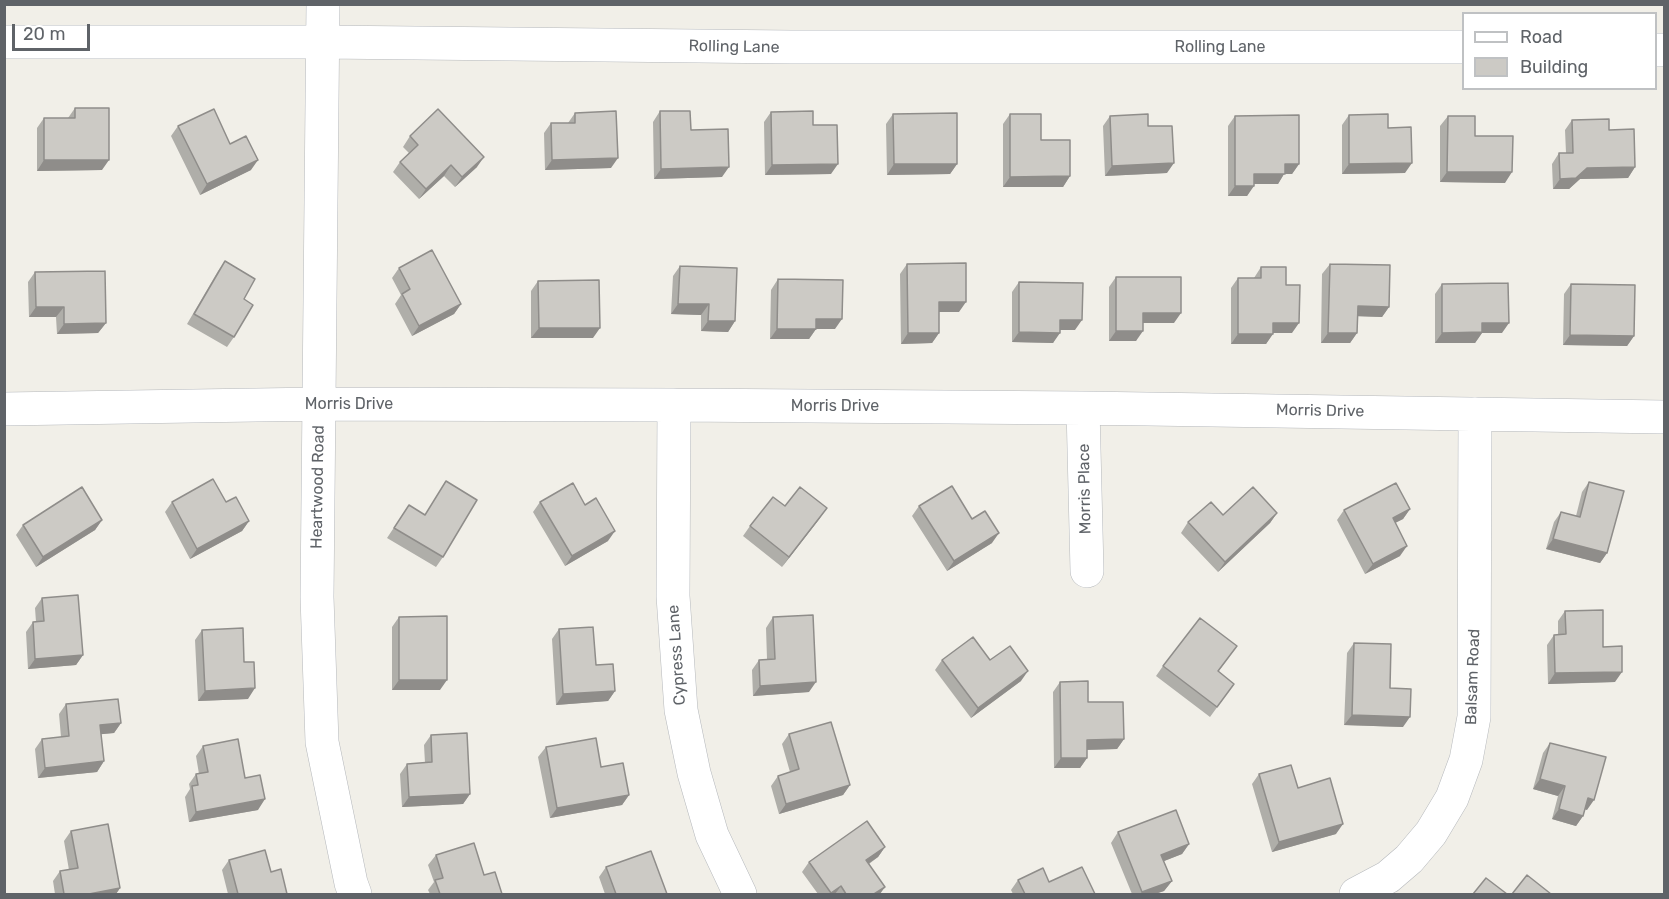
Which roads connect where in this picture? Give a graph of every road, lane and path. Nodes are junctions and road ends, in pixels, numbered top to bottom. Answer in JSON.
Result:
{"nodes":[{"id":1,"x":323,"y":4,"type":"edge"},
{"id":2,"x":4,"y":42,"type":"edge"},
{"id":3,"x":323,"y":42,"type":"junction"},
{"id":4,"x":1462,"y":47,"type":"edge"},
{"id":5,"x":319,"y":404,"type":"junction"},
{"id":6,"x":674,"y":405,"type":"junction"},
{"id":7,"x":1083,"y":408,"type":"junction"},
{"id":8,"x":4,"y":409,"type":"edge"},
{"id":9,"x":1475,"y":414,"type":"junction"},
{"id":10,"x":1665,"y":417,"type":"edge"},
{"id":11,"x":1086,"y":571,"type":"dead end"},
{"id":12,"x":355,"y":894,"type":"edge"},
{"id":13,"x":740,"y":894,"type":"edge"},
{"id":14,"x":1356,"y":894,"type":"edge"}],
"edges":[{"from":1,"to":3,"type":"street","name":"Heartwood Road"},
{"from":2,"to":3,"type":"street","name":"Rolling Lane"},
{"from":3,"to":4,"type":"street","name":"Rolling Lane"},
{"from":3,"to":5,"type":"street","name":"Heartwood Road"},
{"from":5,"to":6,"type":"street","name":"Morris Drive"},
{"from":5,"to":8,"type":"street","name":"Morris Drive"},
{"from":5,"to":12,"type":"street","name":"Heartwood Road"},
{"from":6,"to":7,"type":"street","name":"Morris Drive"},
{"from":6,"to":13,"type":"street","name":"Cypress Lane"},
{"from":7,"to":9,"type":"street","name":"Morris Drive"},
{"from":7,"to":11,"type":"street","name":"Morris Place"},
{"from":9,"to":10,"type":"street","name":"Morris Drive"},
{"from":9,"to":14,"type":"street","name":"Balsam Road"}]}
